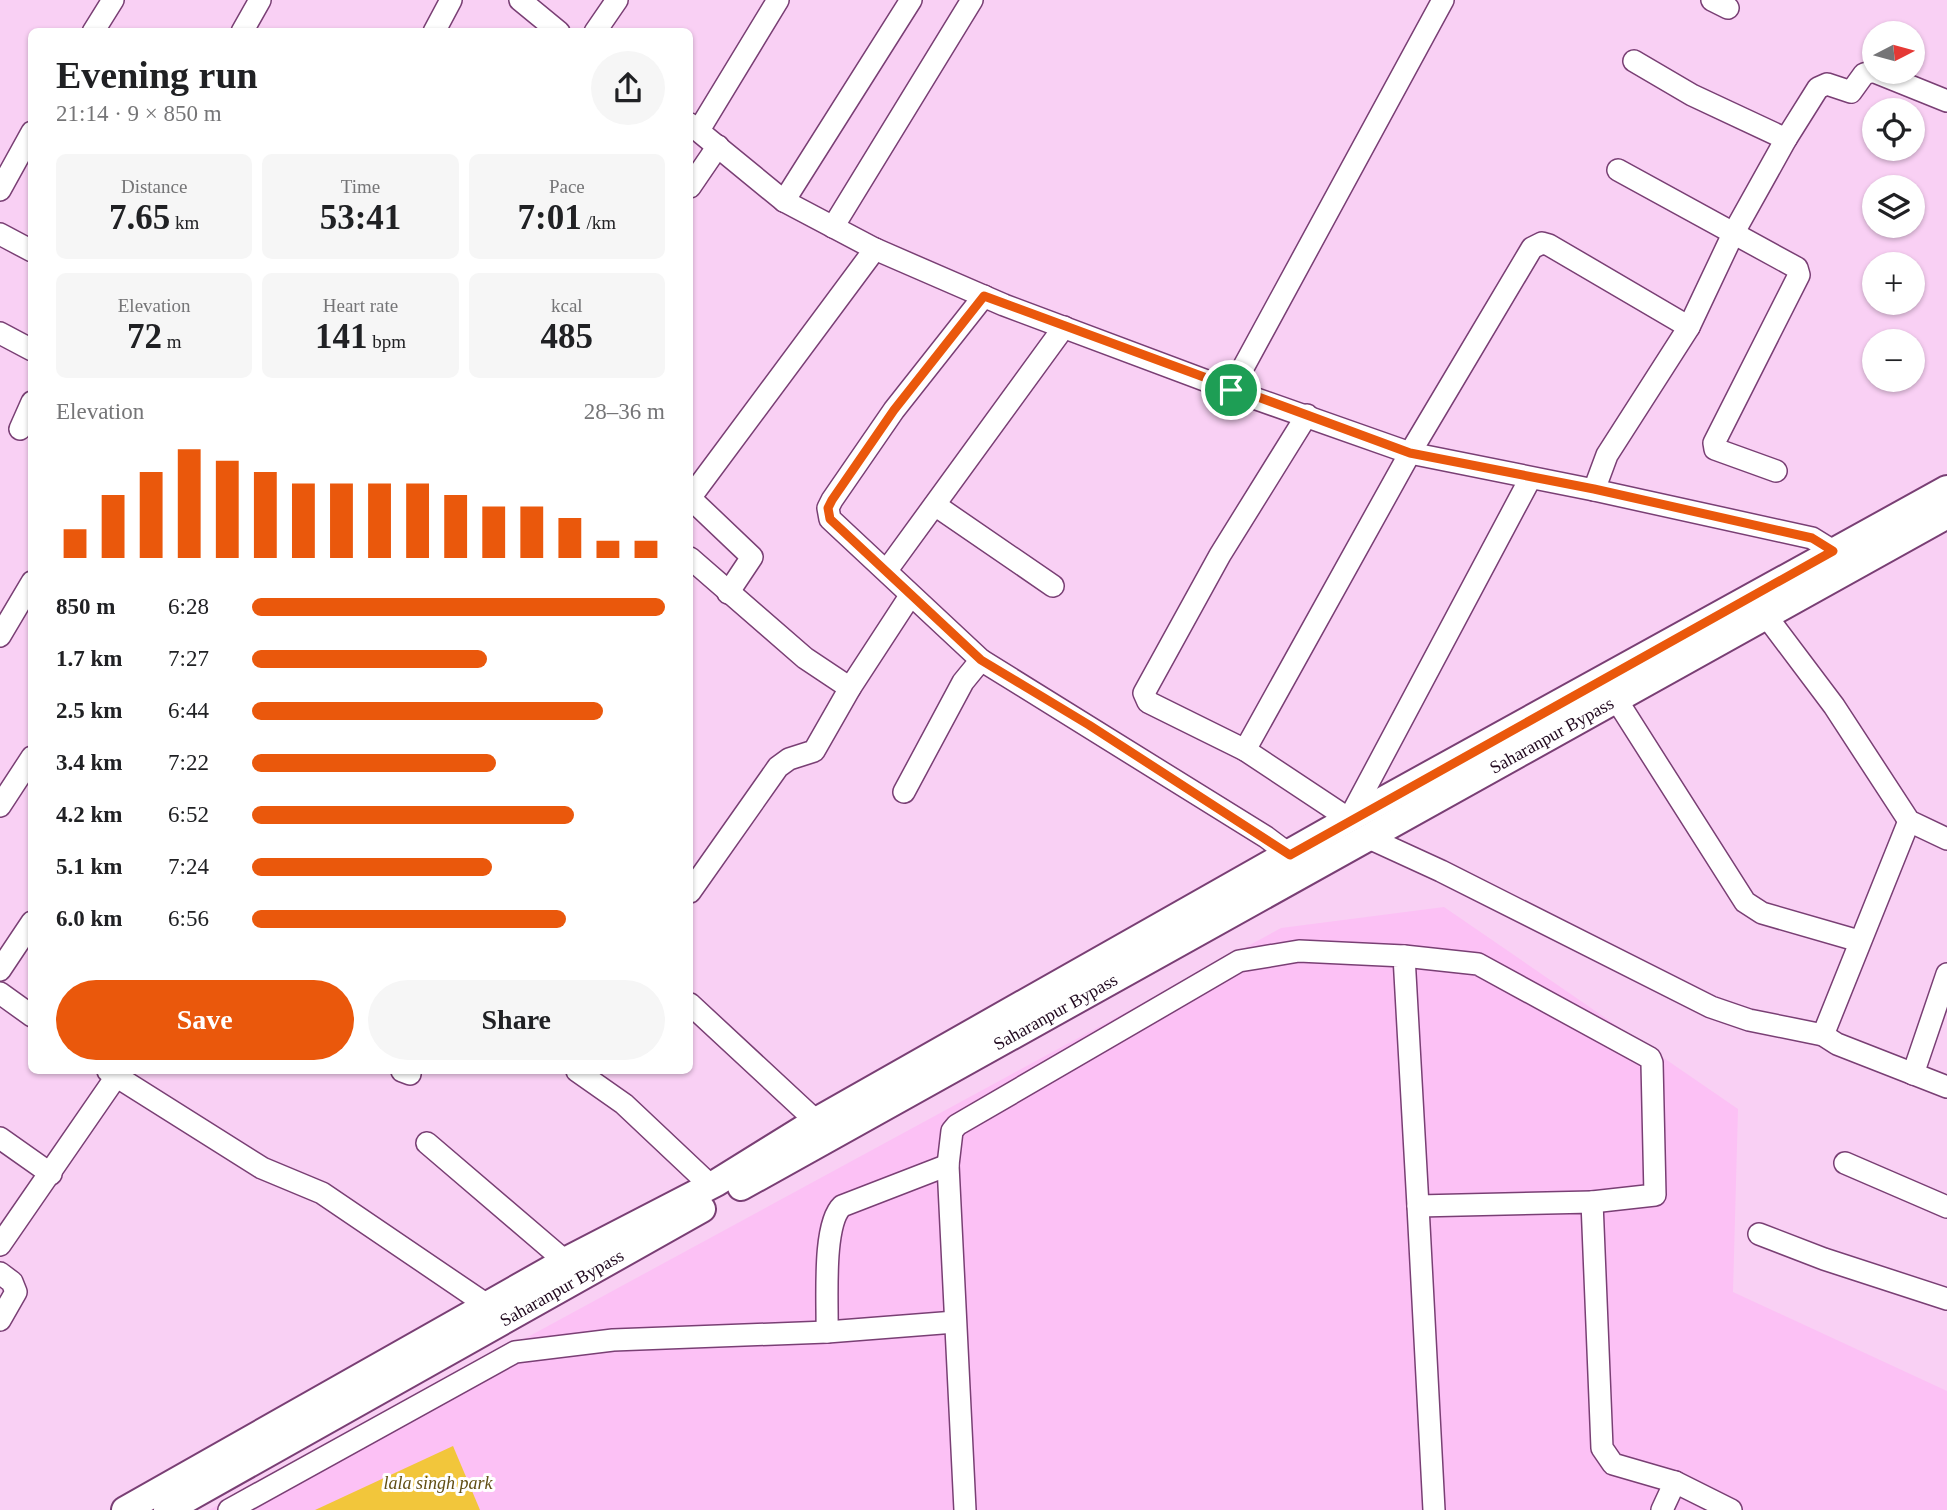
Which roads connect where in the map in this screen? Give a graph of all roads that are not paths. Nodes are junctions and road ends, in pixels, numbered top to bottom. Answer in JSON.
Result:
{"nodes":[{"id":1,"x":113,"y":0,"type":"edge"},
{"id":2,"x":260,"y":0,"type":"edge"},
{"id":3,"x":451,"y":0,"type":"edge"},
{"id":4,"x":617,"y":0,"type":"edge"},
{"id":5,"x":778,"y":0,"type":"edge"},
{"id":6,"x":911,"y":0,"type":"edge"},
{"id":7,"x":972,"y":0,"type":"edge"},
{"id":8,"x":1443,"y":0,"type":"edge"},
{"id":9,"x":528,"y":2,"type":"edge"},
{"id":10,"x":96,"y":28,"type":"edge"},
{"id":11,"x":244,"y":28,"type":"edge"},
{"id":12,"x":436,"y":28,"type":"edge"},
{"id":13,"x":555,"y":28,"type":"edge"},
{"id":14,"x":598,"y":28,"type":"edge"},
{"id":15,"x":1634,"y":61,"type":"dead end"},
{"id":16,"x":1862,"y":77,"type":"edge"},
{"id":17,"x":1905,"y":84,"type":"edge"},
{"id":18,"x":1947,"y":101,"type":"edge"},
{"id":19,"x":694,"y":127,"type":"edge"},
{"id":20,"x":1786,"y":139,"type":"junction"},
{"id":21,"x":28,"y":145,"type":"edge"},
{"id":22,"x":718,"y":146,"type":"junction"},
{"id":23,"x":1618,"y":170,"type":"dead end"},
{"id":24,"x":693,"y":183,"type":"edge"},
{"id":25,"x":0,"y":190,"type":"edge"},
{"id":26,"x":784,"y":201,"type":"junction"},
{"id":27,"x":833,"y":227,"type":"junction"},
{"id":28,"x":0,"y":234,"type":"edge"},
{"id":29,"x":1733,"y":234,"type":"junction"},
{"id":30,"x":28,"y":249,"type":"edge"},
{"id":31,"x":875,"y":249,"type":"junction"},
{"id":32,"x":984,"y":296,"type":"junction"},
{"id":33,"x":1064,"y":327,"type":"junction"},
{"id":34,"x":1689,"y":327,"type":"junction"},
{"id":35,"x":0,"y":333,"type":"edge"},
{"id":36,"x":28,"y":348,"type":"edge"},
{"id":37,"x":1231,"y":390,"type":"junction"},
{"id":38,"x":28,"y":411,"type":"edge"},
{"id":39,"x":1307,"y":415,"type":"junction"},
{"id":40,"x":20,"y":429,"type":"dead end"},
{"id":41,"x":1410,"y":453,"type":"junction"},
{"id":42,"x":1776,"y":471,"type":"dead end"},
{"id":43,"x":1530,"y":479,"type":"junction"},
{"id":44,"x":1594,"y":489,"type":"junction"},
{"id":45,"x":1947,"y":489,"type":"edge"},
{"id":46,"x":693,"y":494,"type":"edge"},
{"id":47,"x":693,"y":501,"type":"edge"},
{"id":48,"x":935,"y":505,"type":"junction"},
{"id":49,"x":1947,"y":514,"type":"edge"},
{"id":50,"x":693,"y":561,"type":"edge"},
{"id":51,"x":1839,"y":561,"type":"junction"},
{"id":52,"x":887,"y":570,"type":"junction"},
{"id":53,"x":1053,"y":586,"type":"dead end"},
{"id":54,"x":28,"y":589,"type":"edge"},
{"id":55,"x":728,"y":593,"type":"junction"},
{"id":56,"x":910,"y":596,"type":"junction"},
{"id":57,"x":1768,"y":617,"type":"junction"},
{"id":58,"x":0,"y":636,"type":"edge"},
{"id":59,"x":981,"y":660,"type":"junction"},
{"id":60,"x":850,"y":688,"type":"junction"},
{"id":61,"x":1616,"y":699,"type":"junction"},
{"id":62,"x":1245,"y":750,"type":"junction"},
{"id":63,"x":28,"y":763,"type":"edge"},
{"id":64,"x":904,"y":792,"type":"dead end"},
{"id":65,"x":0,"y":806,"type":"edge"},
{"id":66,"x":1349,"y":819,"type":"junction"},
{"id":67,"x":1909,"y":821,"type":"junction"},
{"id":68,"x":1369,"y":838,"type":"junction"},
{"id":69,"x":1947,"y":839,"type":"edge"},
{"id":70,"x":1290,"y":855,"type":"junction"},
{"id":71,"x":693,"y":888,"type":"edge"},
{"id":72,"x":28,"y":928,"type":"edge"},
{"id":73,"x":1859,"y":941,"type":"junction"},
{"id":74,"x":1404,"y":956,"type":"junction"},
{"id":75,"x":0,"y":971,"type":"edge"},
{"id":76,"x":1947,"y":974,"type":"edge"},
{"id":77,"x":0,"y":993,"type":"edge"},
{"id":78,"x":693,"y":1006,"type":"edge"},
{"id":79,"x":28,"y":1013,"type":"edge"},
{"id":80,"x":1823,"y":1035,"type":"junction"},
{"id":81,"x":114,"y":1074,"type":"edge"},
{"id":82,"x":117,"y":1074,"type":"edge"},
{"id":83,"x":582,"y":1074,"type":"edge"},
{"id":84,"x":1913,"y":1074,"type":"junction"},
{"id":85,"x":1947,"y":1087,"type":"edge"},
{"id":86,"x":816,"y":1121,"type":"junction"},
{"id":87,"x":0,"y":1138,"type":"edge"},
{"id":88,"x":427,"y":1143,"type":"dead end"},
{"id":89,"x":1845,"y":1163,"type":"dead end"},
{"id":90,"x":948,"y":1165,"type":"junction"},
{"id":91,"x":51,"y":1174,"type":"junction"},
{"id":92,"x":711,"y":1185,"type":"junction"},
{"id":93,"x":1592,"y":1202,"type":"junction"},
{"id":94,"x":1418,"y":1206,"type":"junction"},
{"id":95,"x":1947,"y":1207,"type":"edge"},
{"id":96,"x":1759,"y":1234,"type":"dead end"},
{"id":97,"x":0,"y":1245,"type":"edge"},
{"id":98,"x":565,"y":1261,"type":"junction"},
{"id":99,"x":0,"y":1273,"type":"edge"},
{"id":100,"x":1947,"y":1298,"type":"edge"},
{"id":101,"x":487,"y":1305,"type":"junction"},
{"id":102,"x":0,"y":1320,"type":"edge"},
{"id":103,"x":955,"y":1322,"type":"junction"},
{"id":104,"x":827,"y":1332,"type":"junction"},
{"id":105,"x":1675,"y":1482,"type":"junction"},
{"id":106,"x":125,"y":1510,"type":"edge"},
{"id":107,"x":167,"y":1510,"type":"edge"},
{"id":108,"x":229,"y":1510,"type":"edge"},
{"id":109,"x":965,"y":1510,"type":"edge"},
{"id":110,"x":1434,"y":1510,"type":"edge"},
{"id":111,"x":1662,"y":1510,"type":"edge"},
{"id":112,"x":1731,"y":1510,"type":"edge"}],
"edges":[{"from":1,"to":10,"type":"street"},
{"from":2,"to":11,"type":"street"},
{"from":3,"to":12,"type":"street"},
{"from":4,"to":14,"type":"street"},
{"from":5,"to":19,"type":"street"},
{"from":6,"to":26,"type":"street"},
{"from":7,"to":27,"type":"street"},
{"from":8,"to":37,"type":"street"},
{"from":9,"to":13,"type":"street"},
{"from":15,"to":20,"type":"street"},
{"from":16,"to":20,"type":"street"},
{"from":17,"to":18,"type":"street"},
{"from":19,"to":22,"type":"street"},
{"from":20,"to":29,"type":"street"},
{"from":21,"to":25,"type":"street"},
{"from":22,"to":24,"type":"street"},
{"from":22,"to":26,"type":"street"},
{"from":23,"to":29,"type":"street"},
{"from":26,"to":27,"type":"street"},
{"from":27,"to":31,"type":"street"},
{"from":28,"to":30,"type":"street"},
{"from":29,"to":34,"type":"street"},
{"from":29,"to":42,"type":"street"},
{"from":31,"to":32,"type":"street"},
{"from":31,"to":46,"type":"street"},
{"from":32,"to":33,"type":"street"},
{"from":32,"to":52,"type":"street"},
{"from":33,"to":37,"type":"street"},
{"from":33,"to":48,"type":"street"},
{"from":34,"to":41,"type":"street"},
{"from":34,"to":44,"type":"street"},
{"from":35,"to":36,"type":"street"},
{"from":37,"to":39,"type":"street"},
{"from":38,"to":40,"type":"street"},
{"from":39,"to":41,"type":"street"},
{"from":39,"to":62,"type":"street"},
{"from":41,"to":43,"type":"street"},
{"from":41,"to":62,"type":"street"},
{"from":43,"to":44,"type":"street"},
{"from":43,"to":66,"type":"street"},
{"from":44,"to":51,"type":"street"},
{"from":45,"to":51,"type":"main road"},
{"from":47,"to":55,"type":"street"},
{"from":48,"to":52,"type":"street"},
{"from":48,"to":53,"type":"street"},
{"from":49,"to":51,"type":"main road","name":"Saharanpur Bypass"},
{"from":50,"to":55,"type":"street"},
{"from":51,"to":57,"type":"main road","name":"Saharanpur Bypass"},
{"from":51,"to":66,"type":"main road"},
{"from":52,"to":56,"type":"street"},
{"from":54,"to":58,"type":"street"},
{"from":55,"to":60,"type":"street"},
{"from":56,"to":59,"type":"street"},
{"from":56,"to":60,"type":"street"},
{"from":57,"to":61,"type":"main road","name":"Saharanpur Bypass"},
{"from":57,"to":67,"type":"street"},
{"from":59,"to":64,"type":"street"},
{"from":59,"to":70,"type":"street"},
{"from":60,"to":71,"type":"street"},
{"from":61,"to":68,"type":"main road","name":"Saharanpur Bypass"},
{"from":61,"to":73,"type":"street"},
{"from":62,"to":66,"type":"street"},
{"from":63,"to":65,"type":"street"},
{"from":66,"to":70,"type":"main road"},
{"from":67,"to":69,"type":"street"},
{"from":67,"to":73,"type":"street"},
{"from":68,"to":80,"type":"street"},
{"from":68,"to":107,"type":"main road","name":"Saharanpur Bypass"},
{"from":70,"to":86,"type":"main road"},
{"from":72,"to":75,"type":"street"},
{"from":73,"to":80,"type":"street"},
{"from":74,"to":90,"type":"street"},
{"from":74,"to":93,"type":"street"},
{"from":74,"to":94,"type":"street"},
{"from":76,"to":84,"type":"street"},
{"from":77,"to":79,"type":"street"},
{"from":78,"to":86,"type":"street"},
{"from":80,"to":84,"type":"street"},
{"from":81,"to":91,"type":"street"},
{"from":82,"to":101,"type":"street"},
{"from":83,"to":92,"type":"street"},
{"from":84,"to":85,"type":"street"},
{"from":86,"to":92,"type":"main road"},
{"from":87,"to":91,"type":"street"},
{"from":88,"to":98,"type":"street"},
{"from":89,"to":95,"type":"street"},
{"from":90,"to":103,"type":"street"},
{"from":90,"to":104,"type":"street"},
{"from":91,"to":97,"type":"street"},
{"from":92,"to":98,"type":"main road"},
{"from":93,"to":94,"type":"street"},
{"from":93,"to":105,"type":"street"},
{"from":94,"to":110,"type":"street"},
{"from":96,"to":100,"type":"street"},
{"from":98,"to":101,"type":"main road"},
{"from":99,"to":102,"type":"street"},
{"from":101,"to":106,"type":"main road"},
{"from":103,"to":104,"type":"street"},
{"from":103,"to":109,"type":"street"},
{"from":104,"to":108,"type":"street"},
{"from":105,"to":111,"type":"street"},
{"from":105,"to":112,"type":"street"}]}
